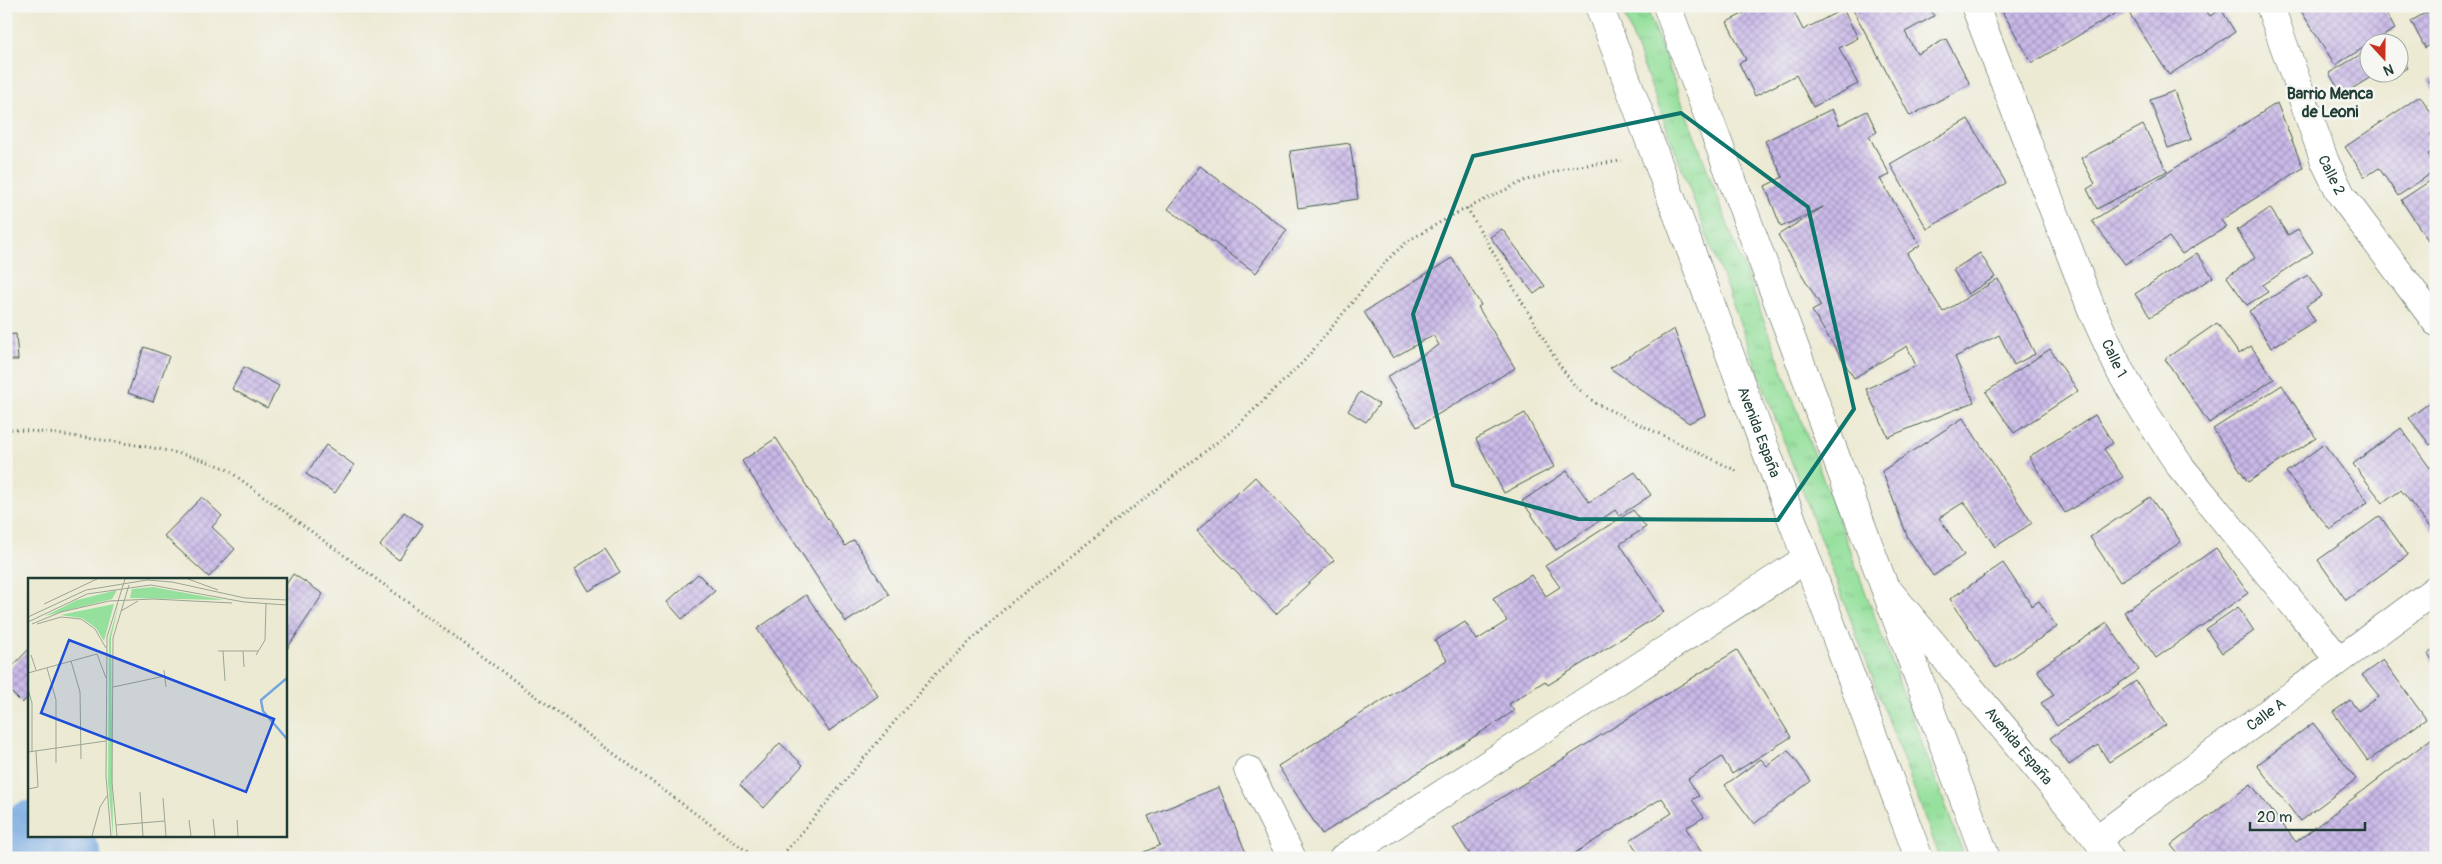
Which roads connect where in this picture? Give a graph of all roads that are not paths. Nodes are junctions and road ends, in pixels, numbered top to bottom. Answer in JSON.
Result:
{"nodes":[{"id":1,"x":1599,"y":6,"type":"edge"},
{"id":2,"x":1667,"y":6,"type":"edge"},
{"id":3,"x":1975,"y":6,"type":"edge"},
{"id":4,"x":2270,"y":6,"type":"edge"},
{"id":5,"x":2436,"y":322,"type":"edge"},
{"id":6,"x":1806,"y":559,"type":"junction"},
{"id":7,"x":1883,"y":584,"type":"junction"},
{"id":8,"x":2436,"y":589,"type":"edge"},
{"id":9,"x":2339,"y":660,"type":"junction"},
{"id":10,"x":1248,"y":770,"type":"dead end"},
{"id":11,"x":2103,"y":849,"type":"edge"},
{"id":12,"x":1292,"y":858,"type":"edge"},
{"id":13,"x":1343,"y":858,"type":"edge"},
{"id":14,"x":1919,"y":858,"type":"edge"},
{"id":15,"x":1986,"y":858,"type":"edge"}],
"edges":[{"from":1,"to":6,"type":"street","name":"Avenida España"},
{"from":2,"to":7,"type":"street","name":"Avenida España"},
{"from":3,"to":9,"type":"street","name":"Calle 1"},
{"from":4,"to":5,"type":"street","name":"Calle 2"},
{"from":6,"to":13,"type":"street"},
{"from":6,"to":14,"type":"street","name":"Avenida España"},
{"from":7,"to":11,"type":"street","name":"Avenida España"},
{"from":7,"to":15,"type":"street","name":"Avenida España"},
{"from":8,"to":9,"type":"street","name":"Calle A"},
{"from":9,"to":11,"type":"street","name":"Calle A"},
{"from":10,"to":12,"type":"street"}]}
